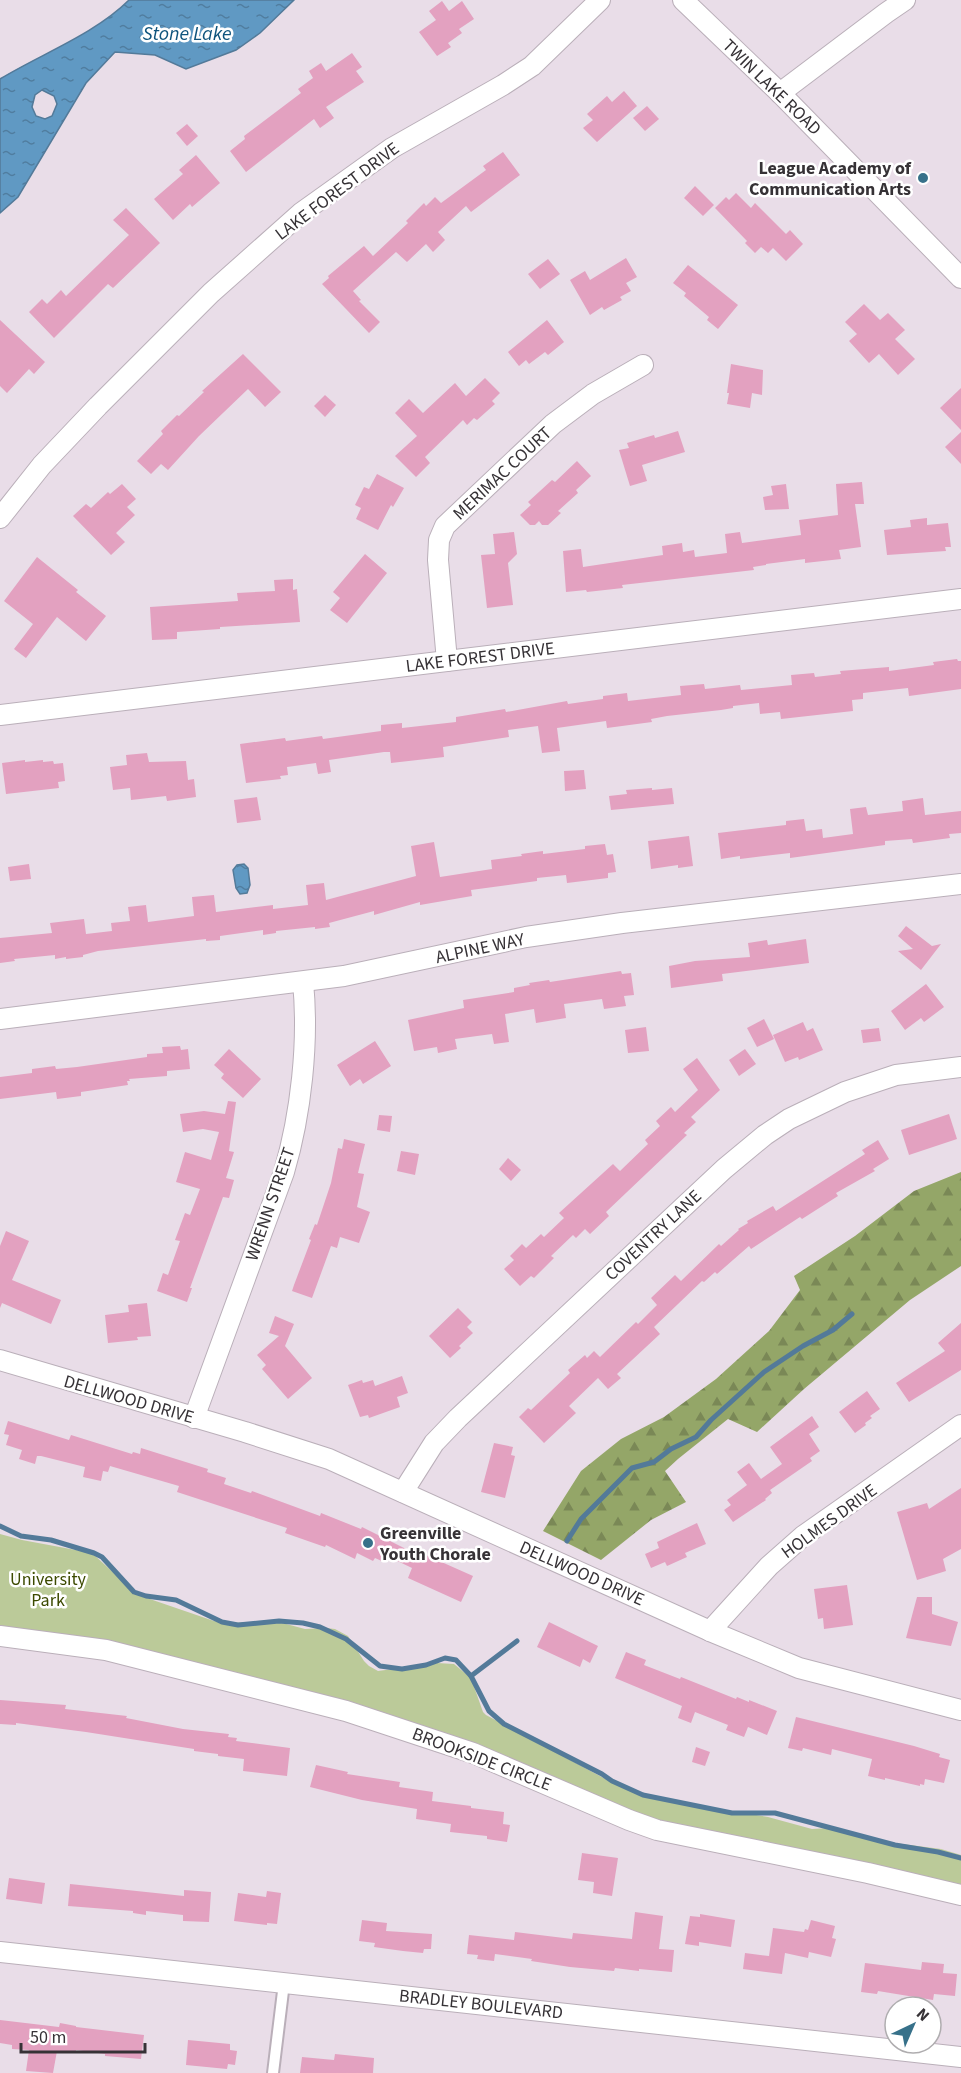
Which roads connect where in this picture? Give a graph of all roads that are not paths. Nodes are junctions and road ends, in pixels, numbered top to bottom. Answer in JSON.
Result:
{"nodes":[{"id":1,"x":600,"y":0,"type":"edge"},
{"id":2,"x":683,"y":0,"type":"edge"},
{"id":3,"x":905,"y":0,"type":"edge"},
{"id":4,"x":780,"y":93,"type":"junction"},
{"id":5,"x":961,"y":278,"type":"edge"},
{"id":6,"x":643,"y":365,"type":"dead end"},
{"id":7,"x":0,"y":518,"type":"edge"},
{"id":8,"x":961,"y":599,"type":"edge"},
{"id":9,"x":447,"y":661,"type":"junction"},
{"id":10,"x":0,"y":716,"type":"edge"},
{"id":11,"x":961,"y":884,"type":"edge"},
{"id":12,"x":303,"y":981,"type":"junction"},
{"id":13,"x":0,"y":1019,"type":"edge"},
{"id":14,"x":961,"y":1068,"type":"edge"},
{"id":15,"x":0,"y":1360,"type":"edge"},
{"id":16,"x":194,"y":1418,"type":"junction"},
{"id":17,"x":961,"y":1425,"type":"edge"},
{"id":18,"x":403,"y":1492,"type":"junction"},
{"id":19,"x":710,"y":1631,"type":"junction"},
{"id":20,"x":0,"y":1636,"type":"edge"},
{"id":21,"x":961,"y":1710,"type":"edge"},
{"id":22,"x":961,"y":1895,"type":"edge"},
{"id":23,"x":0,"y":1952,"type":"edge"},
{"id":24,"x":284,"y":1983,"type":"junction"},
{"id":25,"x":961,"y":2057,"type":"edge"},
{"id":26,"x":273,"y":2073,"type":"edge"}],
"edges":[{"from":1,"to":7,"type":"street","name":"LAKE FOREST DRIVE"},
{"from":2,"to":4,"type":"street","name":"TWIN LAKE ROAD"},
{"from":3,"to":4,"type":"street"},
{"from":4,"to":5,"type":"street","name":"TWIN LAKE ROAD"},
{"from":6,"to":9,"type":"street","name":"MERIMAC COURT"},
{"from":8,"to":9,"type":"street","name":"LAKE FOREST DRIVE"},
{"from":9,"to":10,"type":"street","name":"LAKE FOREST DRIVE"},
{"from":11,"to":12,"type":"street","name":"ALPINE WAY"},
{"from":12,"to":13,"type":"street","name":"ALPINE WAY"},
{"from":12,"to":16,"type":"street","name":"WRENN STREET"},
{"from":14,"to":18,"type":"street","name":"COVENTRY LANE"},
{"from":15,"to":16,"type":"street","name":"DELLWOOD DRIVE"},
{"from":16,"to":18,"type":"street","name":"DELLWOOD DRIVE"},
{"from":17,"to":19,"type":"street","name":"HOLMES DRIVE"},
{"from":18,"to":19,"type":"street","name":"DELLWOOD DRIVE"},
{"from":19,"to":21,"type":"street","name":"DELLWOOD DRIVE"},
{"from":20,"to":22,"type":"street","name":"BROOKSIDE CIRCLE"},
{"from":23,"to":24,"type":"street","name":"BRADLEY BOULEVARD"},
{"from":24,"to":25,"type":"street","name":"BRADLEY BOULEVARD"},
{"from":24,"to":26,"type":"lane"}]}
